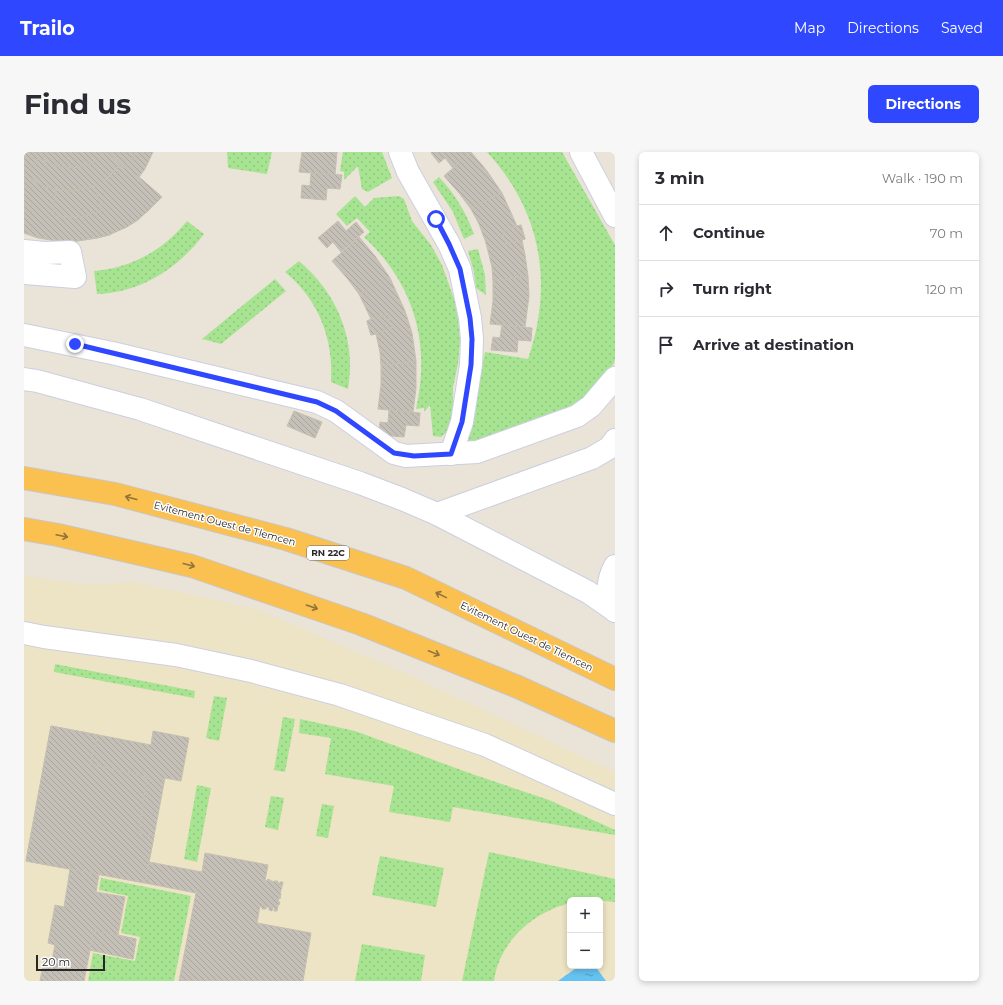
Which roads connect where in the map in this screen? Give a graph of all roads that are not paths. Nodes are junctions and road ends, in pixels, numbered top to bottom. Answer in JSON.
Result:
{"nodes":[{"id":1,"x":400,"y":152,"type":"edge"},
{"id":2,"x":581,"y":152,"type":"edge"},
{"id":3,"x":615,"y":216,"type":"edge"},
{"id":4,"x":24,"y":251,"type":"edge"},
{"id":5,"x":24,"y":273,"type":"edge"},
{"id":6,"x":24,"y":334,"type":"edge"},
{"id":7,"x":615,"y":378,"type":"edge"},
{"id":8,"x":24,"y":379,"type":"edge"},
{"id":9,"x":613,"y":449,"type":"edge"},
{"id":10,"x":451,"y":454,"type":"junction"},
{"id":11,"x":24,"y":478,"type":"edge"},
{"id":12,"x":438,"y":514,"type":"junction"},
{"id":13,"x":24,"y":529,"type":"edge"},
{"id":14,"x":613,"y":569,"type":"edge"},
{"id":15,"x":588,"y":592,"type":"junction"},
{"id":16,"x":614,"y":610,"type":"edge"},
{"id":17,"x":24,"y":632,"type":"edge"},
{"id":18,"x":615,"y":679,"type":"edge"},
{"id":19,"x":615,"y":731,"type":"edge"},
{"id":20,"x":615,"y":804,"type":"edge"}],
"edges":[{"from":1,"to":10,"type":"street"},
{"from":2,"to":3,"type":"street"},
{"from":4,"to":5,"type":"street"},
{"from":6,"to":10,"type":"street"},
{"from":7,"to":10,"type":"street"},
{"from":8,"to":12,"type":"street"},
{"from":9,"to":12,"type":"street"},
{"from":18,"to":11,"type":"highway","name":"Evitement Ouest de Tlemcen","number":"RN 22C","one_way":true},
{"from":12,"to":15,"type":"street"},
{"from":13,"to":19,"type":"highway","one_way":true},
{"from":14,"to":15,"type":"street"},
{"from":14,"to":16,"type":"street"},
{"from":15,"to":16,"type":"street"},
{"from":17,"to":20,"type":"street"}]}
